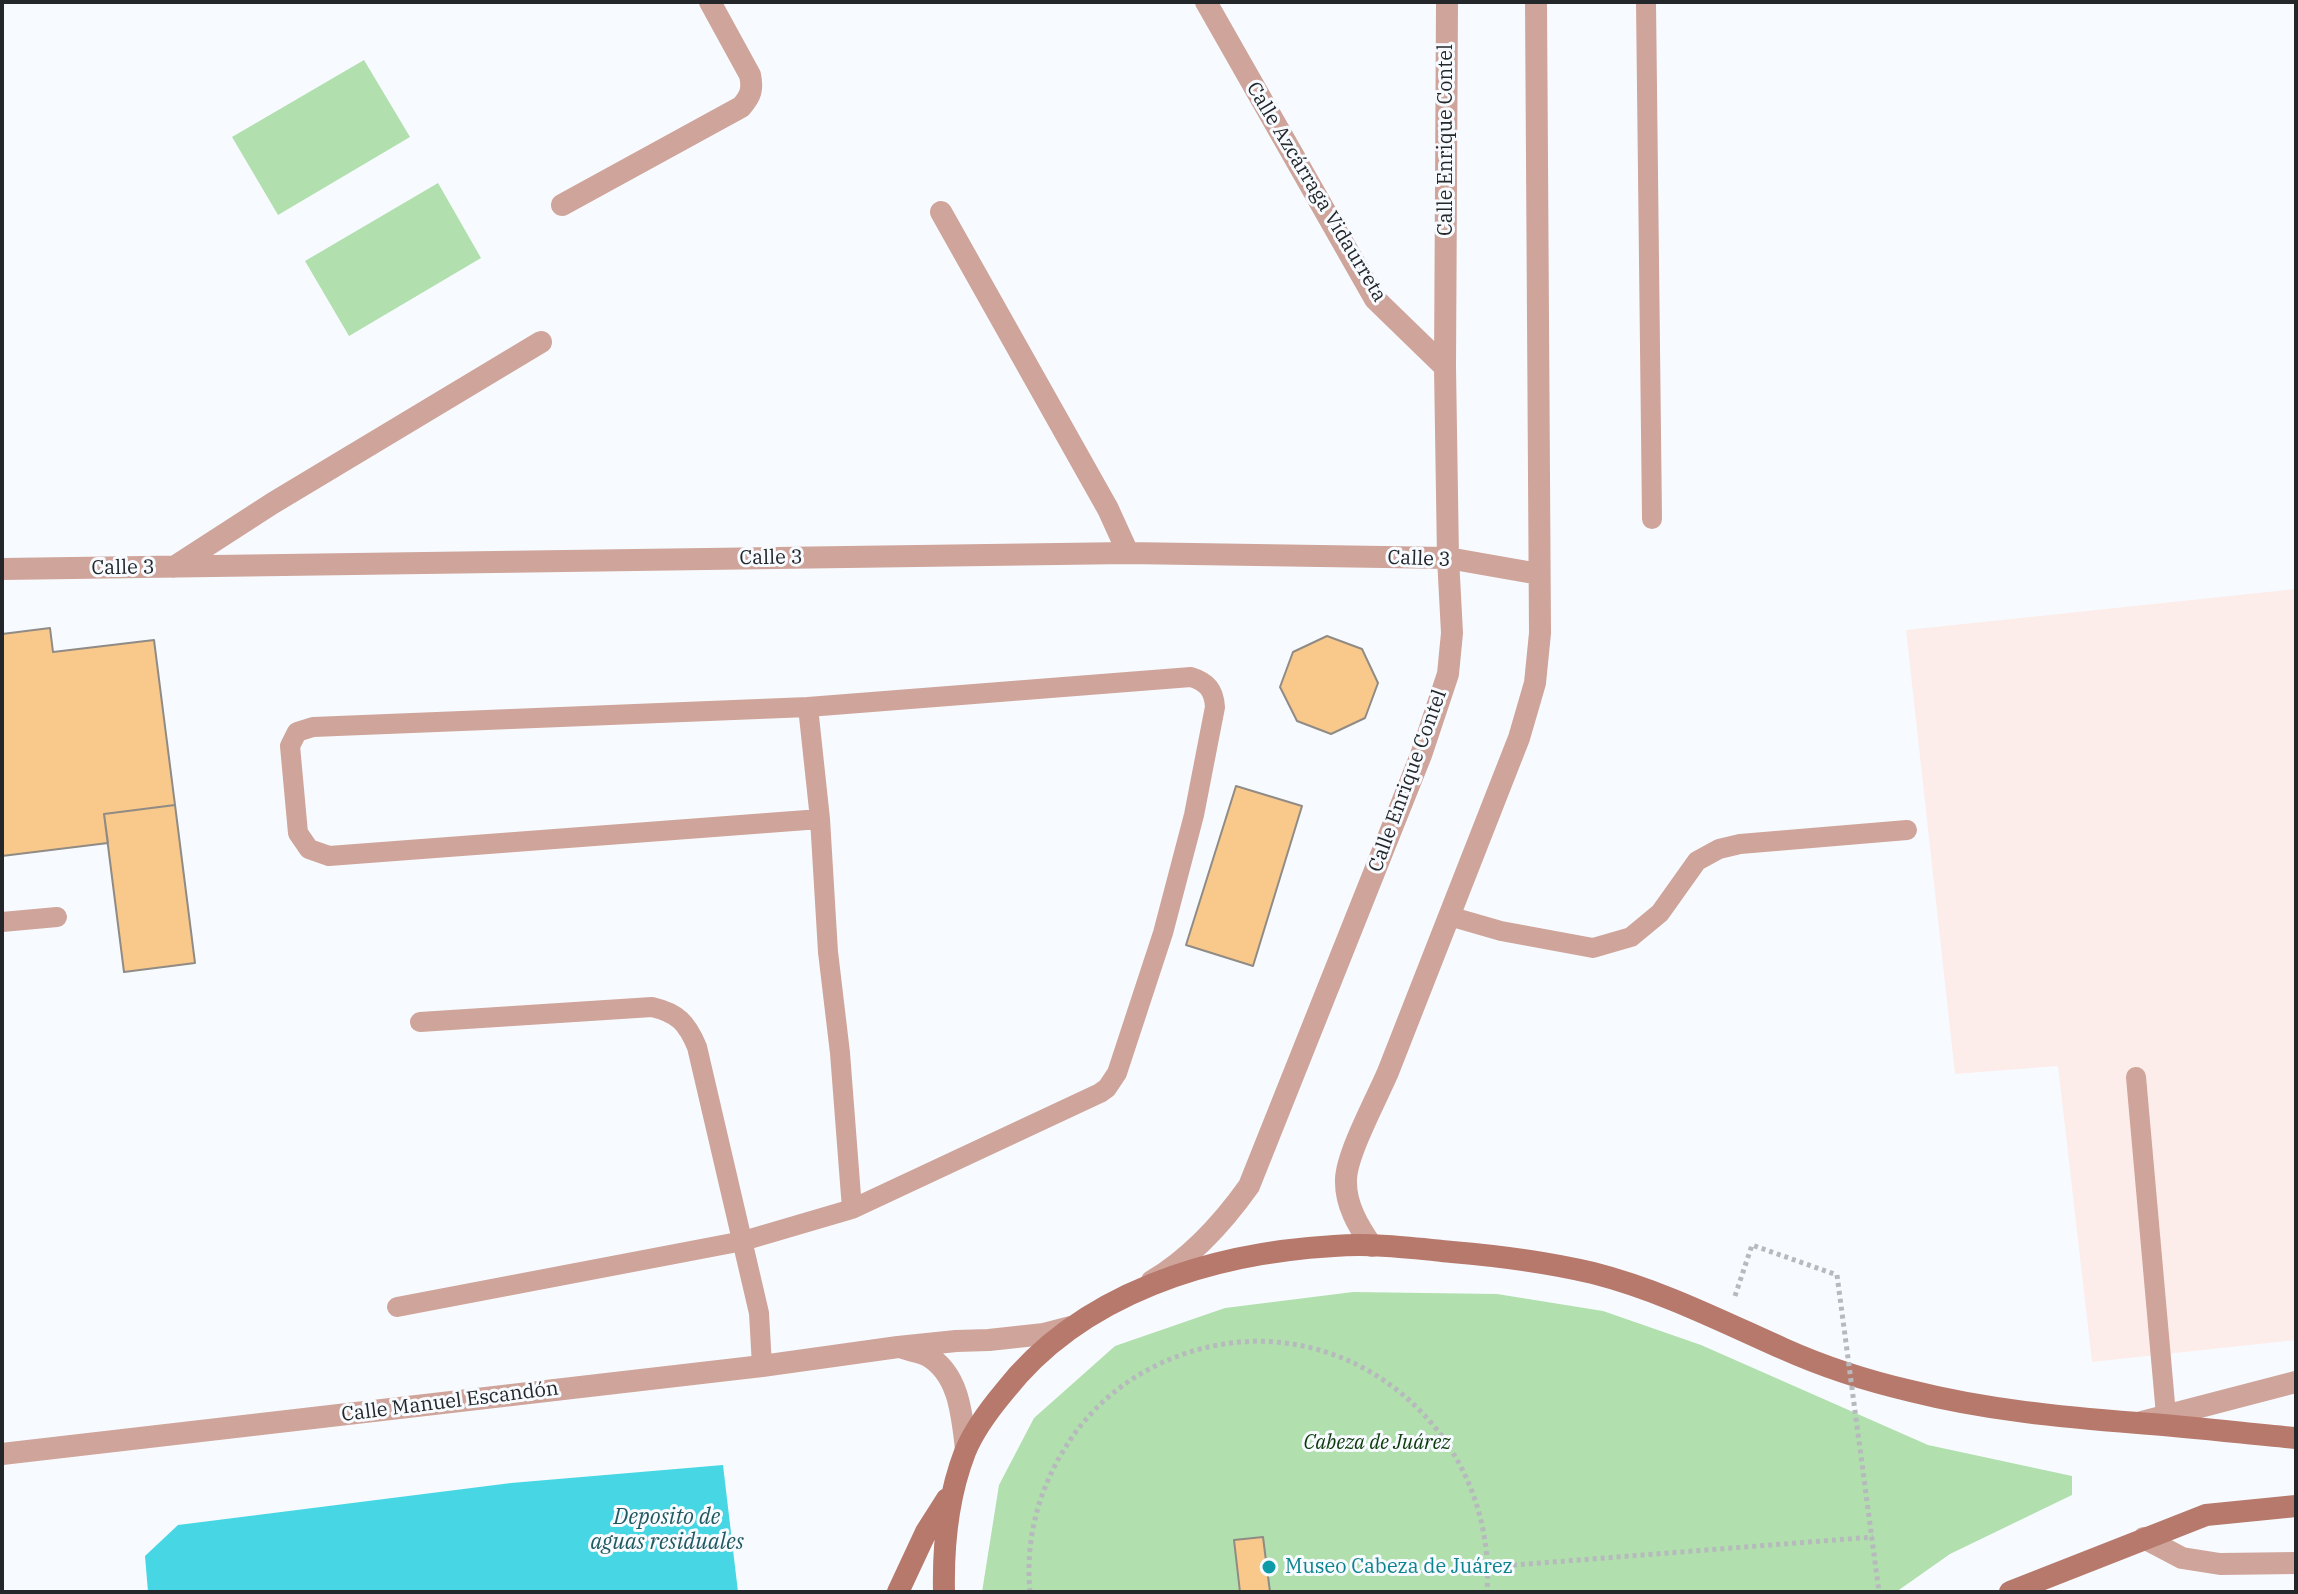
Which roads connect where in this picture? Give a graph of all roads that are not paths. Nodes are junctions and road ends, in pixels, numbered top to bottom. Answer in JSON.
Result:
{"nodes":[{"id":1,"x":710,"y":2,"type":"edge"},
{"id":2,"x":1206,"y":2,"type":"edge"},
{"id":3,"x":1447,"y":2,"type":"edge"},
{"id":4,"x":1536,"y":2,"type":"edge"},
{"id":5,"x":1646,"y":2,"type":"edge"},
{"id":6,"x":562,"y":205,"type":"dead end"},
{"id":7,"x":941,"y":212,"type":"dead end"},
{"id":8,"x":541,"y":342,"type":"dead end"},
{"id":9,"x":1445,"y":367,"type":"junction"},
{"id":10,"x":1652,"y":519,"type":"dead end"},
{"id":11,"x":1128,"y":553,"type":"junction"},
{"id":12,"x":1448,"y":558,"type":"junction"},
{"id":13,"x":173,"y":567,"type":"junction"},
{"id":14,"x":2,"y":569,"type":"edge"},
{"id":15,"x":1539,"y":574,"type":"junction"},
{"id":16,"x":808,"y":707,"type":"junction"},
{"id":17,"x":820,"y":819,"type":"junction"},
{"id":18,"x":1907,"y":830,"type":"dead end"},
{"id":19,"x":1449,"y":916,"type":"junction"},
{"id":20,"x":57,"y":917,"type":"dead end"},
{"id":21,"x":2,"y":922,"type":"edge"},
{"id":22,"x":420,"y":1022,"type":"dead end"},
{"id":23,"x":2136,"y":1077,"type":"dead end"},
{"id":24,"x":852,"y":1209,"type":"junction"},
{"id":25,"x":743,"y":1241,"type":"junction"},
{"id":26,"x":1372,"y":1246,"type":"junction"},
{"id":27,"x":1134,"y":1292,"type":"junction"},
{"id":28,"x":397,"y":1307,"type":"dead end"},
{"id":29,"x":1071,"y":1327,"type":"junction"},
{"id":30,"x":898,"y":1347,"type":"junction"},
{"id":31,"x":762,"y":1366,"type":"junction"},
{"id":32,"x":2296,"y":1382,"type":"edge"},
{"id":33,"x":2166,"y":1415,"type":"junction"},
{"id":34,"x":2137,"y":1423,"type":"junction"},
{"id":35,"x":2296,"y":1438,"type":"edge"},
{"id":36,"x":966,"y":1449,"type":"junction"},
{"id":37,"x":2,"y":1454,"type":"edge"},
{"id":38,"x":954,"y":1488,"type":"junction"},
{"id":39,"x":2296,"y":1506,"type":"edge"},
{"id":40,"x":2144,"y":1538,"type":"junction"},
{"id":41,"x":2296,"y":1563,"type":"edge"},
{"id":42,"x":898,"y":1592,"type":"edge"},
{"id":43,"x":944,"y":1592,"type":"edge"},
{"id":44,"x":2010,"y":1592,"type":"edge"}],
"edges":[{"from":1,"to":6,"type":"street"},
{"from":2,"to":9,"type":"street","name":"Calle Azcárraga Vidaurreta"},
{"from":3,"to":9,"type":"street","name":"Calle Enrique Contel"},
{"from":4,"to":15,"type":"street"},
{"from":5,"to":10,"type":"lane"},
{"from":7,"to":11,"type":"street"},
{"from":8,"to":13,"type":"street"},
{"from":9,"to":12,"type":"street","name":"Calle Enrique Contel"},
{"from":11,"to":12,"type":"street","name":"Calle 3"},
{"from":11,"to":13,"type":"street","name":"Calle 3"},
{"from":12,"to":15,"type":"street","name":"Calle 3"},
{"from":12,"to":27,"type":"street","name":"Calle Enrique Contel"},
{"from":13,"to":14,"type":"street","name":"Calle 3"},
{"from":15,"to":19,"type":"street"},
{"from":16,"to":17,"type":"lane"},
{"from":16,"to":17,"type":"lane"},
{"from":16,"to":24,"type":"lane"},
{"from":17,"to":24,"type":"lane"},
{"from":18,"to":19,"type":"lane"},
{"from":19,"to":26,"type":"street"},
{"from":20,"to":21,"type":"lane"},
{"from":22,"to":25,"type":"lane"},
{"from":23,"to":33,"type":"lane"},
{"from":24,"to":25,"type":"lane"},
{"from":25,"to":28,"type":"lane"},
{"from":25,"to":31,"type":"lane"},
{"from":26,"to":27,"type":"main road"},
{"from":26,"to":34,"type":"main road"},
{"from":27,"to":29,"type":"main road"},
{"from":29,"to":30,"type":"street","name":"Calle Manuel Escandón"},
{"from":29,"to":36,"type":"main road"},
{"from":30,"to":31,"type":"street","name":"Calle Manuel Escandón"},
{"from":30,"to":36,"type":"street"},
{"from":31,"to":37,"type":"street","name":"Calle Manuel Escandón"},
{"from":32,"to":33,"type":"street"},
{"from":33,"to":34,"type":"street"},
{"from":34,"to":35,"type":"main road"},
{"from":36,"to":38,"type":"main road"},
{"from":38,"to":42,"type":"main road"},
{"from":38,"to":43,"type":"main road"},
{"from":39,"to":40,"type":"main road"},
{"from":40,"to":41,"type":"street"},
{"from":40,"to":44,"type":"main road"}]}
